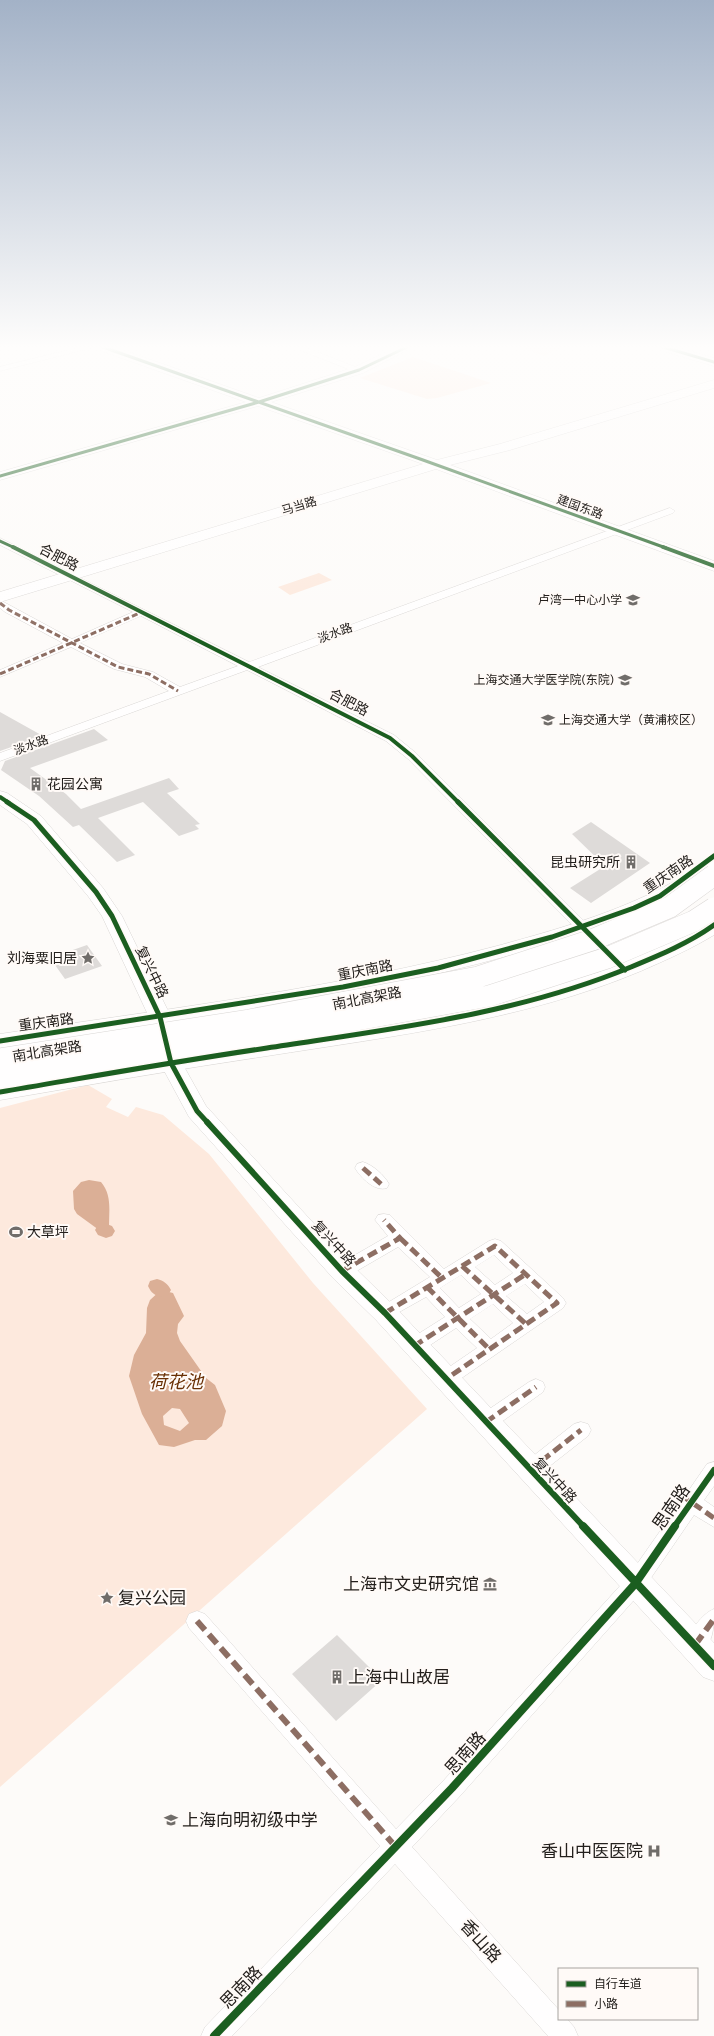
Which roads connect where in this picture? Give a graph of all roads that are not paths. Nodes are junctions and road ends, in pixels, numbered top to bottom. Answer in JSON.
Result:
{"nodes":[{"id":1,"x":122,"y":441,"type":"edge"},
{"id":2,"x":368,"y":441,"type":"edge"},
{"id":3,"x":525,"y":441,"type":"edge"},
{"id":4,"x":435,"y":465,"type":"junction"},
{"id":5,"x":0,"y":476,"type":"edge"},
{"id":6,"x":670,"y":511,"type":"dead end"},
{"id":7,"x":618,"y":531,"type":"junction"},
{"id":8,"x":0,"y":541,"type":"edge"},
{"id":9,"x":714,"y":566,"type":"edge"},
{"id":10,"x":70,"y":576,"type":"junction"},
{"id":11,"x":0,"y":597,"type":"edge"},
{"id":12,"x":0,"y":603,"type":"edge"},
{"id":13,"x":142,"y":612,"type":"junction"},
{"id":14,"x":71,"y":643,"type":"junction"},
{"id":15,"x":247,"y":665,"type":"junction"},
{"id":16,"x":0,"y":674,"type":"edge"},
{"id":17,"x":178,"y":691,"type":"junction"},
{"id":18,"x":0,"y":757,"type":"edge"},
{"id":19,"x":0,"y":796,"type":"edge"},
{"id":20,"x":714,"y":856,"type":"edge"},
{"id":21,"x":714,"y":865,"type":"edge"},
{"id":22,"x":714,"y":875,"type":"edge"},
{"id":23,"x":660,"y":896,"type":"junction"},
{"id":24,"x":714,"y":908,"type":"edge"},
{"id":25,"x":714,"y":925,"type":"edge"},
{"id":26,"x":582,"y":926,"type":"junction"},
{"id":27,"x":626,"y":970,"type":"junction"},
{"id":28,"x":160,"y":1017,"type":"junction"},
{"id":29,"x":0,"y":1040,"type":"edge"},
{"id":30,"x":0,"y":1059,"type":"edge"},
{"id":31,"x":171,"y":1063,"type":"junction"},
{"id":32,"x":0,"y":1079,"type":"edge"},
{"id":33,"x":0,"y":1092,"type":"edge"},
{"id":34,"x":364,"y":1168,"type":"dead end"},
{"id":35,"x":381,"y":1184,"type":"dead end"},
{"id":36,"x":384,"y":1220,"type":"dead end"},
{"id":37,"x":400,"y":1238,"type":"junction"},
{"id":38,"x":462,"y":1266,"type":"junction"},
{"id":39,"x":342,"y":1271,"type":"junction"},
{"id":40,"x":526,"y":1274,"type":"junction"},
{"id":41,"x":434,"y":1282,"type":"junction"},
{"id":42,"x":493,"y":1295,"type":"junction"},
{"id":43,"x":385,"y":1313,"type":"junction"},
{"id":44,"x":458,"y":1318,"type":"junction"},
{"id":45,"x":526,"y":1324,"type":"junction"},
{"id":46,"x":414,"y":1346,"type":"junction"},
{"id":47,"x":490,"y":1350,"type":"junction"},
{"id":48,"x":446,"y":1379,"type":"junction"},
{"id":49,"x":536,"y":1387,"type":"dead end"},
{"id":50,"x":486,"y":1422,"type":"junction"},
{"id":51,"x":581,"y":1430,"type":"dead end"},
{"id":52,"x":530,"y":1470,"type":"junction"},
{"id":53,"x":714,"y":1470,"type":"edge"},
{"id":54,"x":686,"y":1499,"type":"junction"},
{"id":55,"x":714,"y":1518,"type":"edge"},
{"id":56,"x":636,"y":1584,"type":"junction"},
{"id":57,"x":714,"y":1619,"type":"edge"},
{"id":58,"x":198,"y":1621,"type":"dead end"},
{"id":59,"x":695,"y":1645,"type":"junction"},
{"id":60,"x":714,"y":1666,"type":"edge"},
{"id":61,"x":396,"y":1847,"type":"junction"},
{"id":62,"x":214,"y":2036,"type":"edge"},
{"id":63,"x":566,"y":2036,"type":"edge"}],
"edges":[{"from":1,"to":5,"type":"main road"},
{"from":2,"to":4,"type":"main road","name":"建国东路"},
{"from":3,"to":4,"type":"main road","name":"马当路"},
{"from":4,"to":7,"type":"main road","name":"建国东路"},
{"from":4,"to":10,"type":"main road","name":"马当路"},
{"from":6,"to":7,"type":"street","name":"淡水路"},
{"from":7,"to":9,"type":"main road","name":"建国东路"},
{"from":7,"to":15,"type":"street","name":"淡水路"},
{"from":8,"to":10,"type":"street","name":"合肥路"},
{"from":10,"to":11,"type":"main road","name":"马当路"},
{"from":10,"to":13,"type":"street","name":"合肥路"},
{"from":12,"to":14,"type":"street"},
{"from":13,"to":14,"type":"street"},
{"from":13,"to":15,"type":"street","name":"合肥路"},
{"from":14,"to":16,"type":"street"},
{"from":14,"to":17,"type":"street"},
{"from":15,"to":17,"type":"street","name":"淡水路"},
{"from":15,"to":26,"type":"street","name":"合肥路"},
{"from":17,"to":18,"type":"street","name":"淡水路"},
{"from":19,"to":28,"type":"main road","name":"复兴中路"},
{"from":20,"to":23,"type":"main road","name":"重庆南路"},
{"from":21,"to":23,"type":"main road","name":"重庆南路"},
{"from":22,"to":30,"type":"main road","name":"南北高架路","bridge":true},
{"from":23,"to":26,"type":"main road","name":"重庆南路"},
{"from":24,"to":32,"type":"main road","name":"南北高架路","bridge":true},
{"from":25,"to":27,"type":"main road"},
{"from":26,"to":27,"type":"street","name":"合肥路"},
{"from":26,"to":28,"type":"main road","name":"重庆南路"},
{"from":27,"to":31,"type":"main road"},
{"from":28,"to":29,"type":"main road","name":"重庆南路"},
{"from":28,"to":31,"type":"main road","name":"复兴中路"},
{"from":31,"to":33,"type":"main road"},
{"from":31,"to":39,"type":"main road","name":"复兴中路"},
{"from":34,"to":35,"type":"street"},
{"from":36,"to":37,"type":"street"},
{"from":37,"to":39,"type":"street"},
{"from":37,"to":41,"type":"street"},
{"from":38,"to":40,"type":"street"},
{"from":38,"to":41,"type":"street"},
{"from":38,"to":42,"type":"street"},
{"from":39,"to":43,"type":"main road","name":"复兴中路"},
{"from":40,"to":42,"type":"street"},
{"from":40,"to":45,"type":"street"},
{"from":41,"to":43,"type":"street"},
{"from":41,"to":44,"type":"street"},
{"from":42,"to":44,"type":"street"},
{"from":42,"to":45,"type":"street"},
{"from":43,"to":46,"type":"main road","name":"复兴中路"},
{"from":44,"to":46,"type":"street"},
{"from":44,"to":47,"type":"street"},
{"from":45,"to":47,"type":"street"},
{"from":46,"to":48,"type":"main road","name":"复兴中路"},
{"from":47,"to":48,"type":"street"},
{"from":48,"to":50,"type":"main road","name":"复兴中路"},
{"from":49,"to":50,"type":"street"},
{"from":50,"to":52,"type":"main road","name":"复兴中路"},
{"from":51,"to":52,"type":"street"},
{"from":52,"to":56,"type":"main road","name":"复兴中路"},
{"from":53,"to":54,"type":"street","name":"思南路"},
{"from":54,"to":55,"type":"street"},
{"from":54,"to":56,"type":"street","name":"思南路"},
{"from":56,"to":59,"type":"main road","name":"复兴中路"},
{"from":56,"to":61,"type":"street","name":"思南路"},
{"from":57,"to":59,"type":"street"},
{"from":58,"to":61,"type":"street","name":"香山路"},
{"from":59,"to":60,"type":"main road","name":"复兴中路"},
{"from":61,"to":62,"type":"street","name":"思南路"},
{"from":61,"to":63,"type":"street","name":"香山路"}]}
